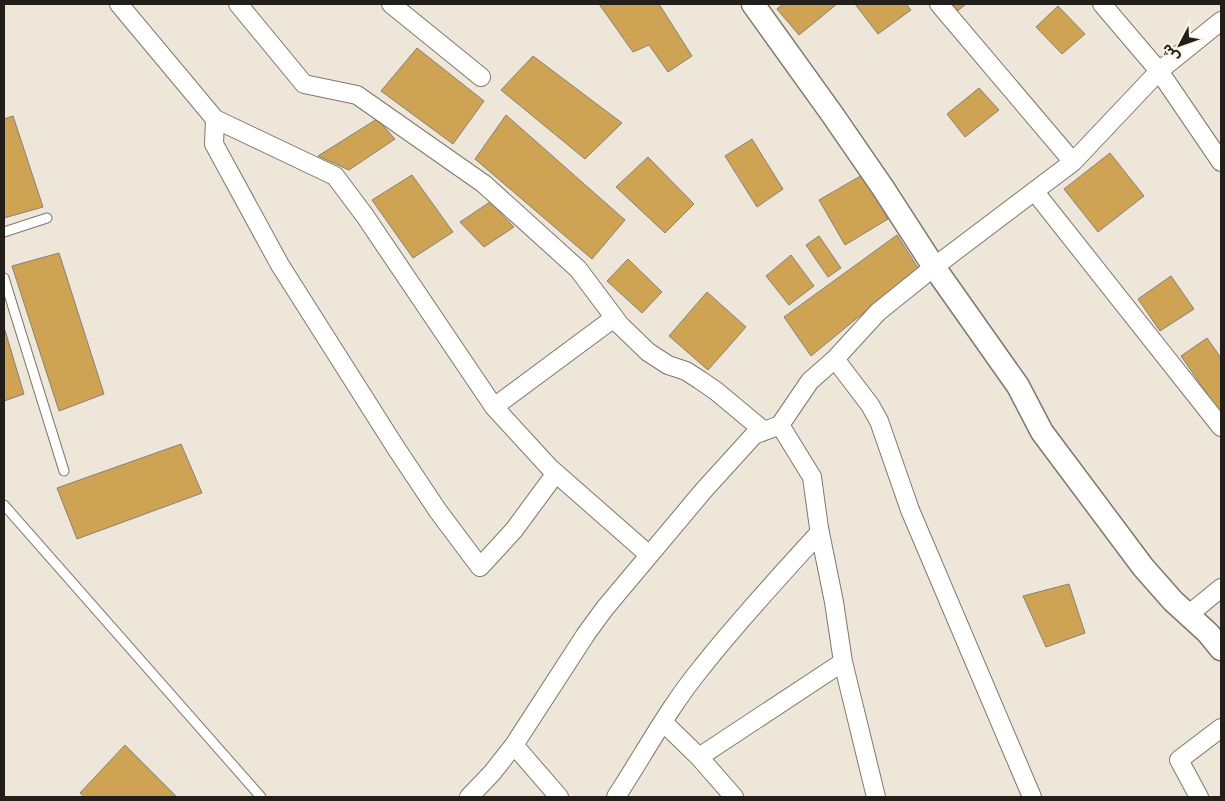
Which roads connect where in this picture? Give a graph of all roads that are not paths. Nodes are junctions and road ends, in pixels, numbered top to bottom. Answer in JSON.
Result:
{"nodes":[{"id":1,"x":119,"y":4,"type":"edge"},
{"id":2,"x":238,"y":4,"type":"edge"},
{"id":3,"x":391,"y":4,"type":"edge"},
{"id":4,"x":753,"y":4,"type":"edge"},
{"id":5,"x":939,"y":4,"type":"edge"},
{"id":6,"x":1102,"y":4,"type":"edge"},
{"id":7,"x":1221,"y":20,"type":"edge"},
{"id":8,"x":1159,"y":71,"type":"junction"},
{"id":9,"x":481,"y":77,"type":"dead end"},
{"id":10,"x":215,"y":119,"type":"junction"},
{"id":11,"x":1073,"y":162,"type":"junction"},
{"id":12,"x":1221,"y":162,"type":"edge"},
{"id":13,"x":1034,"y":192,"type":"junction"},
{"id":14,"x":47,"y":218,"type":"dead end"},
{"id":15,"x":4,"y":232,"type":"edge"},
{"id":16,"x":934,"y":267,"type":"junction"},
{"id":17,"x":4,"y":278,"type":"edge"},
{"id":18,"x":614,"y":318,"type":"junction"},
{"id":19,"x":834,"y":359,"type":"junction"},
{"id":20,"x":494,"y":407,"type":"junction"},
{"id":21,"x":1221,"y":427,"type":"edge"},
{"id":22,"x":772,"y":428,"type":"junction"},
{"id":23,"x":64,"y":471,"type":"dead end"},
{"id":24,"x":556,"y":473,"type":"junction"},
{"id":25,"x":4,"y":505,"type":"edge"},
{"id":26,"x":820,"y":532,"type":"junction"},
{"id":27,"x":648,"y":554,"type":"junction"},
{"id":28,"x":1221,"y":588,"type":"edge"},
{"id":29,"x":1188,"y":614,"type":"junction"},
{"id":30,"x":1221,"y":649,"type":"edge"},
{"id":31,"x":843,"y":662,"type":"junction"},
{"id":32,"x":664,"y":723,"type":"junction"},
{"id":33,"x":1221,"y":728,"type":"edge"},
{"id":34,"x":514,"y":745,"type":"junction"},
{"id":35,"x":699,"y":757,"type":"junction"},
{"id":36,"x":261,"y":797,"type":"edge"},
{"id":37,"x":469,"y":797,"type":"edge"},
{"id":38,"x":559,"y":797,"type":"edge"},
{"id":39,"x":616,"y":797,"type":"edge"},
{"id":40,"x":734,"y":797,"type":"edge"},
{"id":41,"x":876,"y":797,"type":"edge"},
{"id":42,"x":1032,"y":797,"type":"edge"},
{"id":43,"x":1198,"y":797,"type":"edge"}],
"edges":[{"from":1,"to":10,"type":"street"},
{"from":2,"to":18,"type":"street"},
{"from":3,"to":9,"type":"street"},
{"from":4,"to":16,"type":"street"},
{"from":5,"to":11,"type":"street"},
{"from":6,"to":8,"type":"street"},
{"from":7,"to":8,"type":"street"},
{"from":8,"to":11,"type":"street"},
{"from":8,"to":12,"type":"street"},
{"from":10,"to":20,"type":"street"},
{"from":10,"to":24,"type":"street"},
{"from":11,"to":13,"type":"street"},
{"from":13,"to":16,"type":"street"},
{"from":13,"to":21,"type":"street"},
{"from":14,"to":15,"type":"lane"},
{"from":16,"to":19,"type":"street"},
{"from":16,"to":29,"type":"street"},
{"from":17,"to":23,"type":"lane"},
{"from":18,"to":20,"type":"street"},
{"from":18,"to":22,"type":"street"},
{"from":19,"to":22,"type":"street"},
{"from":19,"to":42,"type":"street"},
{"from":20,"to":24,"type":"street"},
{"from":22,"to":26,"type":"street"},
{"from":22,"to":27,"type":"street"},
{"from":24,"to":27,"type":"street"},
{"from":25,"to":36,"type":"lane"},
{"from":26,"to":31,"type":"street"},
{"from":26,"to":32,"type":"street"},
{"from":27,"to":34,"type":"street"},
{"from":28,"to":29,"type":"street"},
{"from":29,"to":30,"type":"street"},
{"from":31,"to":35,"type":"street"},
{"from":31,"to":41,"type":"street"},
{"from":32,"to":35,"type":"street"},
{"from":32,"to":39,"type":"street"},
{"from":33,"to":43,"type":"street"},
{"from":34,"to":37,"type":"street"},
{"from":34,"to":38,"type":"street"},
{"from":35,"to":40,"type":"street"}]}
